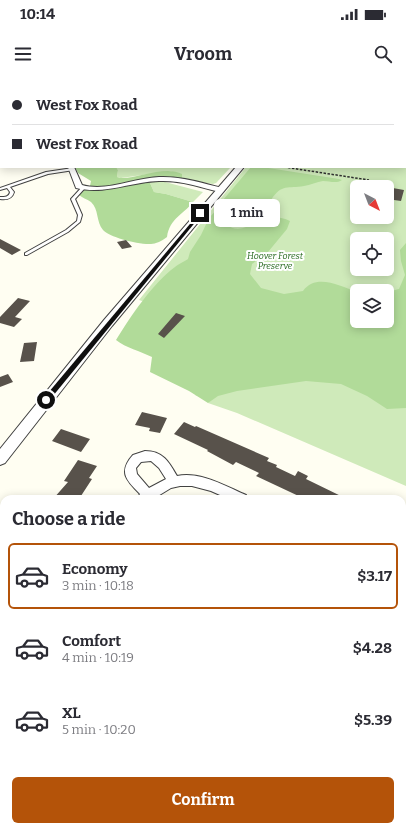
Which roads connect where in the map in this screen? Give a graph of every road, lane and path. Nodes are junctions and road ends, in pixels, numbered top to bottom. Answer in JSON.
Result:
{"nodes":[{"id":1,"x":72,"y":168,"type":"edge"},
{"id":2,"x":239,"y":168,"type":"edge"},
{"id":3,"x":291,"y":168,"type":"edge"},
{"id":4,"x":370,"y":180,"type":"dead end"},
{"id":5,"x":8,"y":186,"type":"junction"},
{"id":6,"x":83,"y":188,"type":"junction"},
{"id":7,"x":0,"y":189,"type":"edge"},
{"id":8,"x":220,"y":190,"type":"junction"},
{"id":9,"x":0,"y":198,"type":"edge"},
{"id":10,"x":26,"y":254,"type":"dead end"},
{"id":11,"x":0,"y":459,"type":"edge"},
{"id":12,"x":173,"y":481,"type":"junction"},
{"id":13,"x":144,"y":495,"type":"edge"},
{"id":14,"x":148,"y":495,"type":"edge"},
{"id":15,"x":233,"y":495,"type":"edge"}],
"edges":[{"from":1,"to":5,"type":"lane"},
{"from":1,"to":6,"type":"street"},
{"from":2,"to":8,"type":"street"},
{"from":3,"to":4,"type":"path"},
{"from":5,"to":7,"type":"lane"},
{"from":5,"to":9,"type":"lane"},
{"from":6,"to":8,"type":"street"},
{"from":6,"to":10,"type":"lane"},
{"from":8,"to":11,"type":"street"},
{"from":12,"to":13,"type":"street"},
{"from":12,"to":14,"type":"street"},
{"from":12,"to":15,"type":"street"}]}
